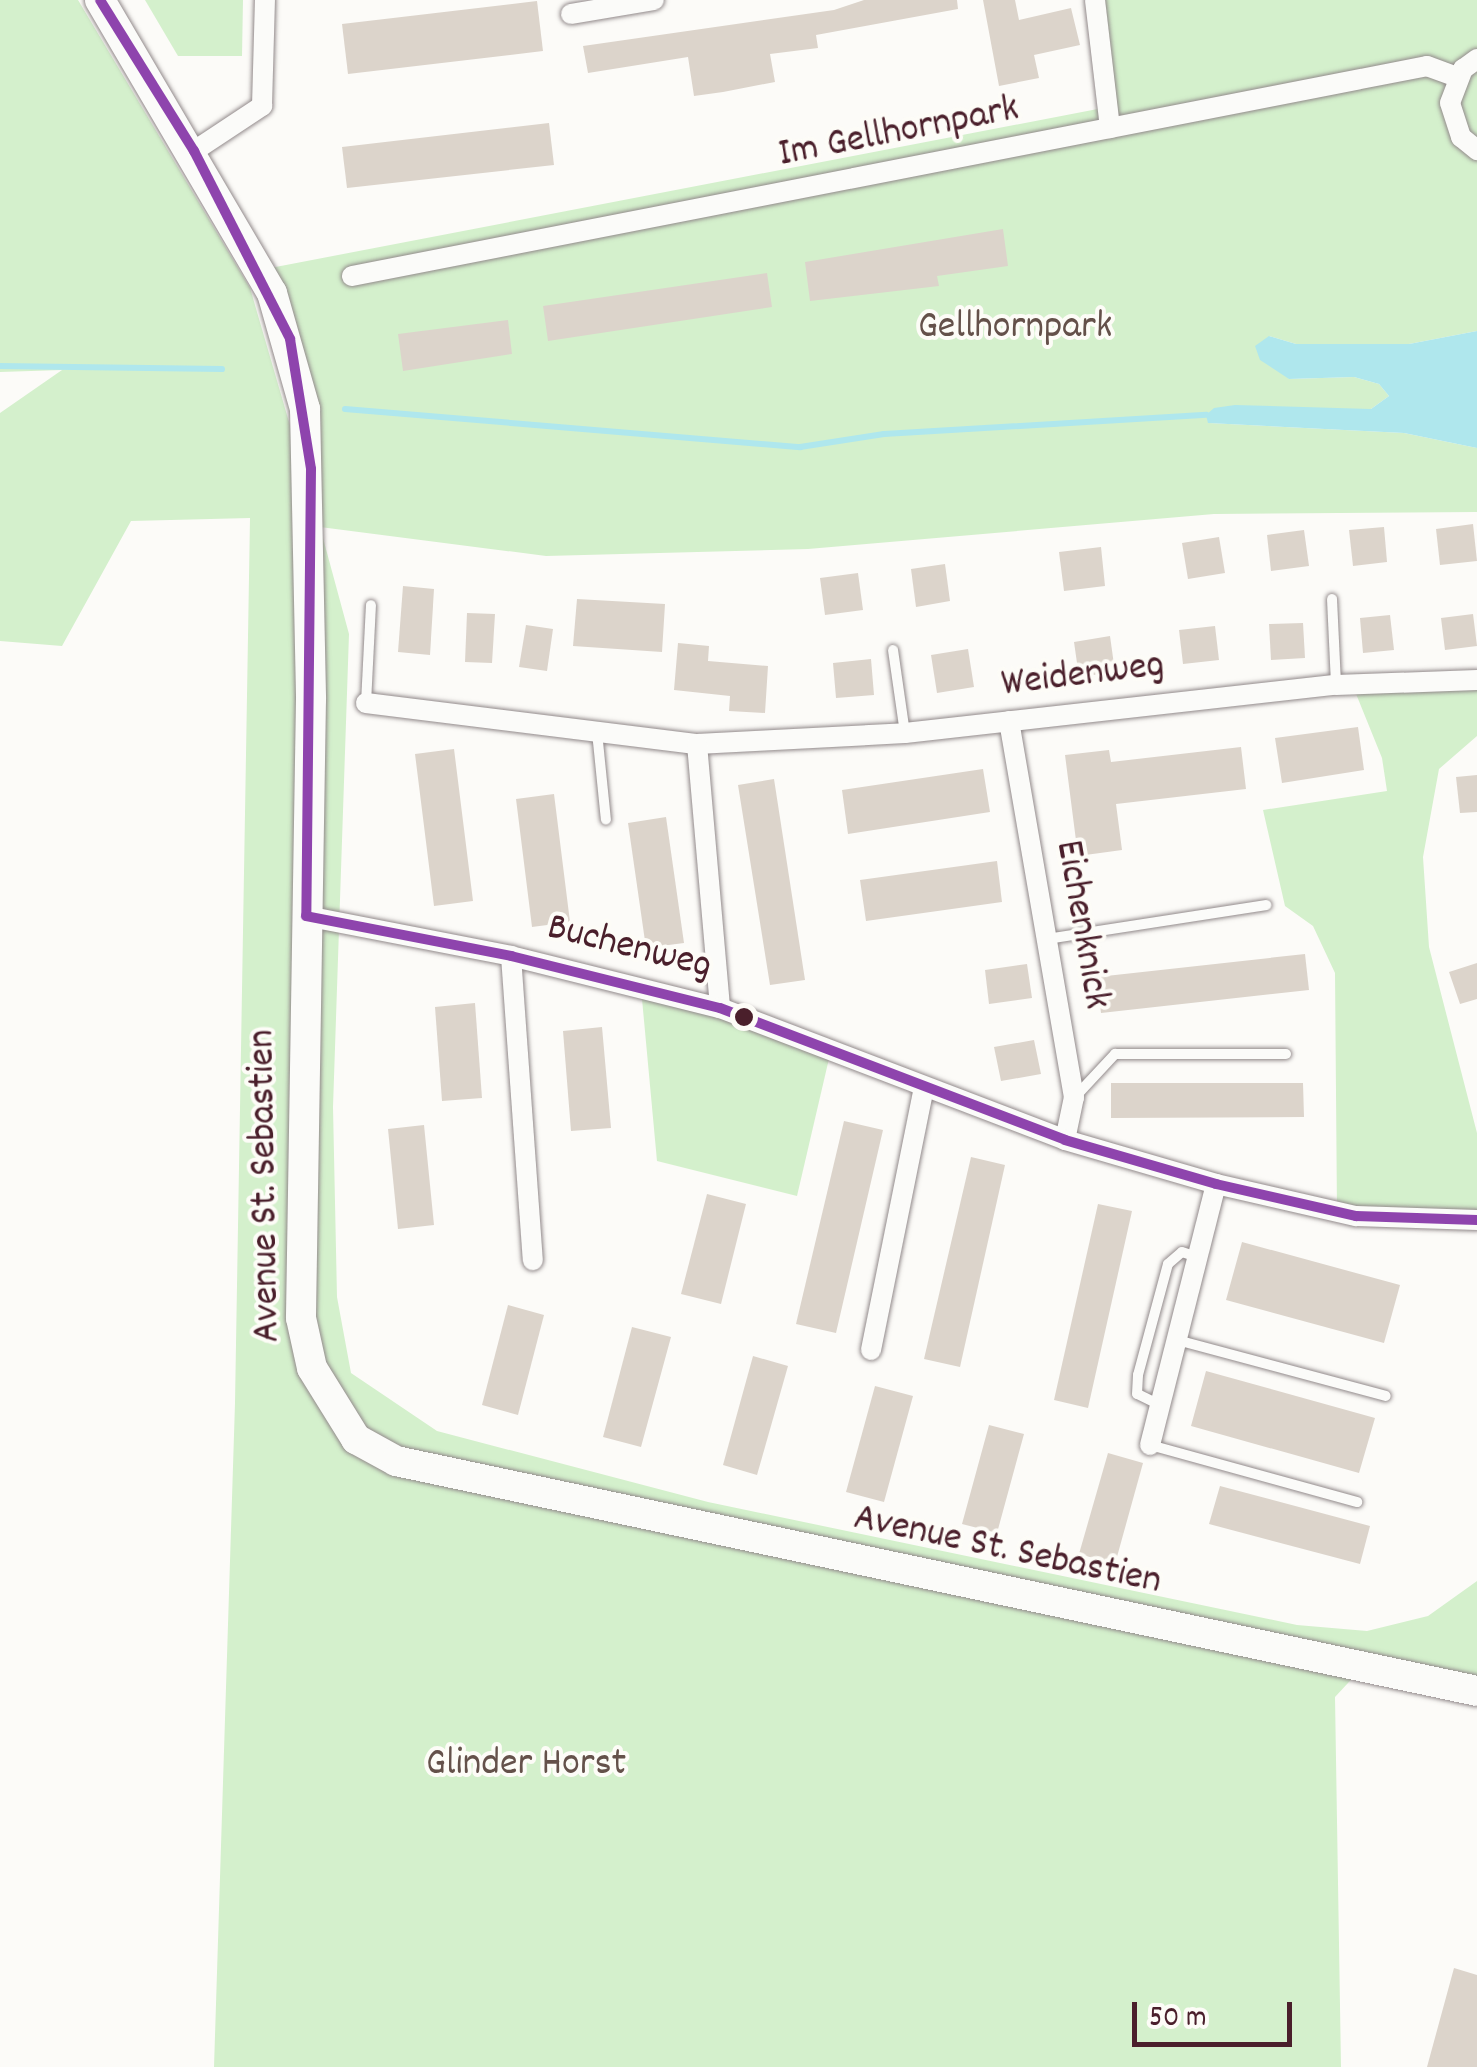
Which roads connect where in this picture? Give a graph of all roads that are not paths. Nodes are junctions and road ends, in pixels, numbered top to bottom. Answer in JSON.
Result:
{"nodes":[{"id":1,"x":100,"y":0,"type":"edge"},
{"id":2,"x":265,"y":0,"type":"edge"},
{"id":3,"x":654,"y":0,"type":"edge"},
{"id":4,"x":1094,"y":0,"type":"edge"},
{"id":5,"x":570,"y":14,"type":"dead end"},
{"id":6,"x":1477,"y":58,"type":"edge"},
{"id":7,"x":1458,"y":77,"type":"junction"},
{"id":8,"x":1110,"y":128,"type":"junction"},
{"id":9,"x":1477,"y":150,"type":"edge"},
{"id":10,"x":194,"y":151,"type":"junction"},
{"id":11,"x":352,"y":276,"type":"dead end"},
{"id":12,"x":1332,"y":599,"type":"dead end"},
{"id":13,"x":371,"y":605,"type":"dead end"},
{"id":14,"x":893,"y":650,"type":"dead end"},
{"id":15,"x":1477,"y":680,"type":"edge"},
{"id":16,"x":1336,"y":685,"type":"junction"},
{"id":17,"x":366,"y":703,"type":"joint"},
{"id":18,"x":1009,"y":721,"type":"junction"},
{"id":19,"x":597,"y":732,"type":"junction"},
{"id":20,"x":904,"y":733,"type":"junction"},
{"id":21,"x":697,"y":744,"type":"junction"},
{"id":22,"x":606,"y":820,"type":"dead end"},
{"id":23,"x":1266,"y":905,"type":"dead end"},
{"id":24,"x":306,"y":916,"type":"junction"},
{"id":25,"x":1047,"y":939,"type":"junction"},
{"id":26,"x":511,"y":956,"type":"junction"},
{"id":27,"x":720,"y":1008,"type":"junction"},
{"id":28,"x":1286,"y":1054,"type":"dead end"},
{"id":29,"x":924,"y":1088,"type":"junction"},
{"id":30,"x":1074,"y":1097,"type":"junction"},
{"id":31,"x":1065,"y":1140,"type":"junction"},
{"id":32,"x":1216,"y":1184,"type":"junction"},
{"id":33,"x":1477,"y":1220,"type":"edge"},
{"id":34,"x":1197,"y":1257,"type":"junction"},
{"id":35,"x":532,"y":1260,"type":"dead end"},
{"id":36,"x":1176,"y":1339,"type":"junction"},
{"id":37,"x":872,"y":1350,"type":"dead end"},
{"id":38,"x":1386,"y":1396,"type":"dead end"},
{"id":39,"x":1160,"y":1405,"type":"junction"},
{"id":40,"x":1150,"y":1446,"type":"joint"},
{"id":41,"x":1356,"y":1502,"type":"dead end"},
{"id":42,"x":1477,"y":1691,"type":"edge"}],
"edges":[{"from":1,"to":10,"type":"main road","name":"Avenue St. Sebastien"},
{"from":2,"to":10,"type":"street"},
{"from":3,"to":5,"type":"street"},
{"from":4,"to":8,"type":"street"},
{"from":6,"to":7,"type":"street"},
{"from":7,"to":8,"type":"street","name":"Im Gellhornpark"},
{"from":7,"to":9,"type":"street"},
{"from":8,"to":11,"type":"street","name":"Im Gellhornpark"},
{"from":10,"to":24,"type":"main road","name":"Avenue St. Sebastien"},
{"from":12,"to":16,"type":"lane"},
{"from":13,"to":17,"type":"lane"},
{"from":14,"to":20,"type":"lane"},
{"from":15,"to":16,"type":"street","name":"Weidenweg"},
{"from":16,"to":18,"type":"street","name":"Weidenweg"},
{"from":17,"to":19,"type":"street","name":"Weidenweg"},
{"from":18,"to":20,"type":"street","name":"Weidenweg"},
{"from":18,"to":25,"type":"street","name":"Eichenknick"},
{"from":19,"to":21,"type":"street","name":"Weidenweg"},
{"from":19,"to":22,"type":"lane"},
{"from":20,"to":21,"type":"street","name":"Weidenweg"},
{"from":21,"to":27,"type":"street"},
{"from":23,"to":25,"type":"lane"},
{"from":24,"to":26,"type":"street","name":"Buchenweg"},
{"from":24,"to":42,"type":"main road","name":"Avenue St. Sebastien"},
{"from":25,"to":30,"type":"street","name":"Eichenknick"},
{"from":26,"to":27,"type":"street","name":"Buchenweg"},
{"from":26,"to":35,"type":"street"},
{"from":27,"to":29,"type":"street","name":"Buchenweg"},
{"from":28,"to":30,"type":"lane"},
{"from":29,"to":31,"type":"street","name":"Buchenweg"},
{"from":29,"to":37,"type":"street"},
{"from":30,"to":31,"type":"street","name":"Eichenknick"},
{"from":31,"to":32,"type":"street","name":"Buchenweg"},
{"from":32,"to":33,"type":"street","name":"Buchenweg"},
{"from":32,"to":34,"type":"street"},
{"from":34,"to":36,"type":"street"},
{"from":34,"to":39,"type":"lane"},
{"from":36,"to":38,"type":"lane"},
{"from":36,"to":39,"type":"street"},
{"from":39,"to":40,"type":"street"},
{"from":40,"to":41,"type":"lane"}]}
